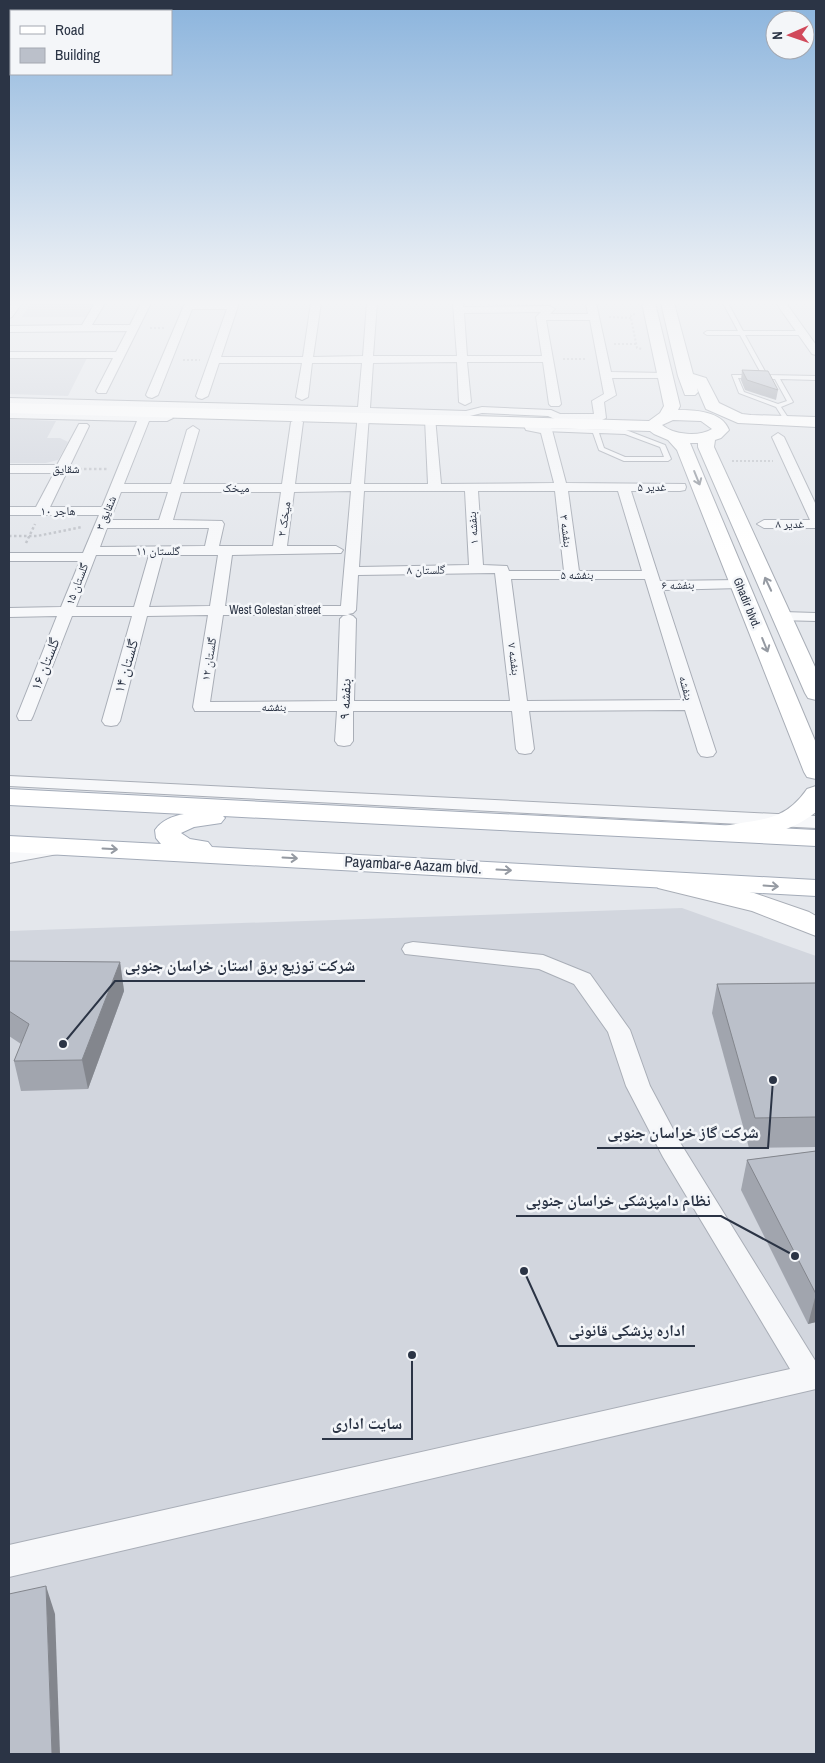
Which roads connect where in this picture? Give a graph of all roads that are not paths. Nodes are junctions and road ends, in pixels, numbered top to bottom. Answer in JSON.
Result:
{"nodes":[{"id":1,"x":105,"y":385,"type":"edge"},
{"id":2,"x":156,"y":385,"type":"edge"},
{"id":3,"x":206,"y":385,"type":"edge"},
{"id":4,"x":304,"y":385,"type":"edge"},
{"id":5,"x":366,"y":385,"type":"edge"},
{"id":6,"x":463,"y":385,"type":"edge"},
{"id":7,"x":552,"y":385,"type":"edge"},
{"id":8,"x":608,"y":385,"type":"edge"},
{"id":9,"x":667,"y":385,"type":"edge"},
{"id":10,"x":688,"y":385,"type":"edge"},
{"id":11,"x":703,"y":385,"type":"edge"},
{"id":12,"x":738,"y":385,"type":"edge"},
{"id":13,"x":781,"y":385,"type":"edge"},
{"id":14,"x":102,"y":391,"type":"dead end"},
{"id":15,"x":152,"y":395,"type":"dead end"},
{"id":16,"x":202,"y":396,"type":"dead end"},
{"id":17,"x":302,"y":397,"type":"dead end"},
{"id":18,"x":9,"y":401,"type":"edge"},
{"id":19,"x":555,"y":404,"type":"dead end"},
{"id":20,"x":778,"y":406,"type":"junction"},
{"id":21,"x":9,"y":408,"type":"edge"},
{"id":22,"x":466,"y":412,"type":"junction"},
{"id":23,"x":9,"y":415,"type":"edge"},
{"id":24,"x":363,"y":417,"type":"junction"},
{"id":25,"x":144,"y":418,"type":"junction"},
{"id":26,"x":660,"y":421,"type":"junction"},
{"id":27,"x":297,"y":422,"type":"junction"},
{"id":28,"x":432,"y":422,"type":"junction"},
{"id":29,"x":528,"y":422,"type":"junction"},
{"id":30,"x":816,"y":422,"type":"edge"},
{"id":31,"x":83,"y":426,"type":"dead end"},
{"id":32,"x":778,"y":427,"type":"junction"},
{"id":33,"x":712,"y":428,"type":"junction"},
{"id":34,"x":193,"y":430,"type":"dead end"},
{"id":35,"x":546,"y":430,"type":"junction"},
{"id":36,"x":816,"y":430,"type":"edge"},
{"id":37,"x":595,"y":431,"type":"junction"},
{"id":38,"x":673,"y":436,"type":"junction"},
{"id":39,"x":797,"y":438,"type":"dead end"},
{"id":40,"x":9,"y":469,"type":"edge"},
{"id":41,"x":61,"y":469,"type":"junction"},
{"id":42,"x":435,"y":487,"type":"junction"},
{"id":43,"x":471,"y":487,"type":"junction"},
{"id":44,"x":561,"y":487,"type":"junction"},
{"id":45,"x":623,"y":487,"type":"junction"},
{"id":46,"x":680,"y":487,"type":"dead end"},
{"id":47,"x":116,"y":488,"type":"junction"},
{"id":48,"x":176,"y":488,"type":"junction"},
{"id":49,"x":288,"y":488,"type":"junction"},
{"id":50,"x":357,"y":488,"type":"junction"},
{"id":51,"x":9,"y":511,"type":"edge"},
{"id":52,"x":41,"y":511,"type":"junction"},
{"id":53,"x":107,"y":511,"type":"junction"},
{"id":54,"x":816,"y":519,"type":"edge"},
{"id":55,"x":102,"y":524,"type":"junction"},
{"id":56,"x":165,"y":524,"type":"junction"},
{"id":57,"x":764,"y":524,"type":"dead end"},
{"id":58,"x":816,"y":524,"type":"edge"},
{"id":59,"x":280,"y":549,"type":"junction"},
{"id":60,"x":211,"y":550,"type":"junction"},
{"id":61,"x":226,"y":550,"type":"junction"},
{"id":62,"x":336,"y":550,"type":"dead end"},
{"id":63,"x":157,"y":551,"type":"junction"},
{"id":64,"x":89,"y":554,"type":"junction"},
{"id":65,"x":13,"y":557,"type":"edge"},
{"id":66,"x":476,"y":570,"type":"junction"},
{"id":67,"x":350,"y":571,"type":"junction"},
{"id":68,"x":502,"y":572,"type":"junction"},
{"id":69,"x":572,"y":575,"type":"junction"},
{"id":70,"x":652,"y":580,"type":"junction"},
{"id":71,"x":740,"y":584,"type":"junction"},
{"id":72,"x":141,"y":611,"type":"junction"},
{"id":73,"x":217,"y":611,"type":"junction"},
{"id":74,"x":9,"y":612,"type":"edge"},
{"id":75,"x":66,"y":612,"type":"junction"},
{"id":76,"x":783,"y":617,"type":"junction"},
{"id":77,"x":816,"y":617,"type":"edge"},
{"id":78,"x":348,"y":619,"type":"dead end"},
{"id":79,"x":816,"y":693,"type":"edge"},
{"id":80,"x":692,"y":705,"type":"junction"},
{"id":81,"x":520,"y":706,"type":"junction"},
{"id":82,"x":201,"y":707,"type":"joint"},
{"id":83,"x":346,"y":707,"type":"junction"},
{"id":84,"x":25,"y":716,"type":"dead end"},
{"id":85,"x":111,"y":720,"type":"dead end"},
{"id":86,"x":344,"y":741,"type":"dead end"},
{"id":87,"x":525,"y":749,"type":"dead end"},
{"id":88,"x":707,"y":752,"type":"dead end"},
{"id":89,"x":815,"y":767,"type":"edge"},
{"id":90,"x":9,"y":781,"type":"edge"},
{"id":91,"x":816,"y":794,"type":"edge"},
{"id":92,"x":9,"y":797,"type":"edge"},
{"id":93,"x":383,"y":816,"type":"junction"},
{"id":94,"x":786,"y":820,"type":"junction"},
{"id":95,"x":816,"y":822,"type":"edge"},
{"id":96,"x":730,"y":833,"type":"junction"},
{"id":97,"x":816,"y":838,"type":"edge"},
{"id":98,"x":9,"y":844,"type":"edge"},
{"id":99,"x":70,"y":847,"type":"junction"},
{"id":100,"x":9,"y":857,"type":"edge"},
{"id":101,"x":261,"y":857,"type":"junction"},
{"id":102,"x":650,"y":878,"type":"junction"},
{"id":103,"x":816,"y":888,"type":"edge"},
{"id":104,"x":816,"y":927,"type":"edge"},
{"id":105,"x":413,"y":949,"type":"dead end"},
{"id":106,"x":813,"y":1377,"type":"edge"},
{"id":107,"x":9,"y":1561,"type":"edge"}],
"edges":[{"from":1,"to":14,"type":"street"},
{"from":2,"to":15,"type":"street"},
{"from":3,"to":16,"type":"street"},
{"from":4,"to":17,"type":"street"},
{"from":5,"to":24,"type":"street","name":"West Golestan street"},
{"from":6,"to":22,"type":"street"},
{"from":7,"to":19,"type":"street"},
{"from":8,"to":22,"type":"street"},
{"from":9,"to":26,"type":"main road"},
{"from":10,"to":33,"type":"main road"},
{"from":11,"to":32,"type":"main road"},
{"from":12,"to":20,"type":"lane"},
{"from":13,"to":20,"type":"lane"},
{"from":18,"to":24,"type":"street"},
{"from":20,"to":32,"type":"lane"},
{"from":21,"to":24,"type":"main road"},
{"from":22,"to":24,"type":"street"},
{"from":22,"to":28,"type":"main road"},
{"from":22,"to":29,"type":"main road"},
{"from":23,"to":25,"type":"street"},
{"from":24,"to":27,"type":"street"},
{"from":24,"to":28,"type":"main road"},
{"from":24,"to":50,"type":"street","name":"West Golestan street"},
{"from":25,"to":27,"type":"street"},
{"from":25,"to":47,"type":"street","name":"شقایق ۳"},
{"from":26,"to":29,"type":"main road"},
{"from":26,"to":33,"type":"main road"},
{"from":26,"to":38,"type":"main road"},
{"from":27,"to":49,"type":"street","name":"میخک ۲"},
{"from":28,"to":42,"type":"street"},
{"from":29,"to":35,"type":"street"},
{"from":30,"to":32,"type":"main road"},
{"from":31,"to":41,"type":"street"},
{"from":32,"to":33,"type":"main road"},
{"from":32,"to":36,"type":"main road"},
{"from":32,"to":39,"type":"main road"},
{"from":32,"to":54,"type":"street"},
{"from":33,"to":38,"type":"main road"},
{"from":76,"to":33,"type":"main road","name":"Ghadir blvd.","one_way":true},
{"from":34,"to":48,"type":"street"},
{"from":35,"to":37,"type":"lane"},
{"from":35,"to":44,"type":"street","name":"بنفشه ۳"},
{"from":37,"to":37,"type":"lane"},
{"from":38,"to":71,"type":"main road","name":"Ghadir blvd.","one_way":true},
{"from":40,"to":41,"type":"street","name":"شقایق"},
{"from":41,"to":52,"type":"street"},
{"from":42,"to":43,"type":"street"},
{"from":42,"to":50,"type":"street"},
{"from":43,"to":44,"type":"street"},
{"from":43,"to":66,"type":"street","name":"بنفشه ۱"},
{"from":44,"to":45,"type":"street"},
{"from":44,"to":69,"type":"street","name":"بنفشه ۳"},
{"from":45,"to":46,"type":"street","name":"غدیر ۵"},
{"from":45,"to":70,"type":"street","name":"بنفشه"},
{"from":47,"to":48,"type":"street","name":"میخک"},
{"from":47,"to":53,"type":"street","name":"شقایق ۳"},
{"from":48,"to":49,"type":"street","name":"میخک"},
{"from":48,"to":56,"type":"street"},
{"from":49,"to":50,"type":"street","name":"میخک"},
{"from":49,"to":59,"type":"street","name":"میخک ۲"},
{"from":50,"to":67,"type":"street","name":"West Golestan street"},
{"from":51,"to":52,"type":"street","name":"هاجر ۱۰"},
{"from":52,"to":53,"type":"street","name":"هاجر ۱۰"},
{"from":53,"to":55,"type":"street","name":"شقایق ۳"},
{"from":55,"to":56,"type":"street"},
{"from":55,"to":64,"type":"street","name":"شقایق ۳"},
{"from":56,"to":60,"type":"street"},
{"from":57,"to":58,"type":"street","name":"غدیر ۸"},
{"from":59,"to":61,"type":"street","name":"گلستان ۱۱"},
{"from":59,"to":62,"type":"street","name":"گلستان ۱۱"},
{"from":60,"to":61,"type":"street","name":"گلستان ۱۱"},
{"from":60,"to":63,"type":"street","name":"گلستان ۱۱"},
{"from":61,"to":73,"type":"street"},
{"from":63,"to":64,"type":"street","name":"گلستان ۱۱"},
{"from":63,"to":72,"type":"street","name":"گلستان ۱۴"},
{"from":64,"to":65,"type":"street","name":"گلستان ۱۱"},
{"from":64,"to":75,"type":"street","name":"گلستان ۱۵"},
{"from":66,"to":67,"type":"street","name":"گلستان ۸"},
{"from":66,"to":68,"type":"street","name":"گلستان ۸"},
{"from":67,"to":73,"type":"street","name":"West Golestan street"},
{"from":68,"to":69,"type":"street","name":"بنفشه ۵"},
{"from":68,"to":81,"type":"street","name":"بنفشه ۷"},
{"from":69,"to":70,"type":"street","name":"بنفشه ۵"},
{"from":70,"to":71,"type":"street","name":"بنفشه ۶"},
{"from":70,"to":80,"type":"street","name":"بنفشه"},
{"from":71,"to":89,"type":"main road","name":"Ghadir blvd.","one_way":true},
{"from":72,"to":73,"type":"street","name":"West Golestan street"},
{"from":72,"to":75,"type":"street","name":"West Golestan street"},
{"from":72,"to":85,"type":"street","name":"گلستان ۱۴"},
{"from":73,"to":82,"type":"street","name":"گلستان ۱۲"},
{"from":74,"to":75,"type":"street","name":"West Golestan street"},
{"from":75,"to":84,"type":"street","name":"گلستان ۱۶"},
{"from":76,"to":77,"type":"street"},
{"from":76,"to":79,"type":"main road","name":"Ghadir blvd."},
{"from":78,"to":83,"type":"street","name":"بنفشه ۹"},
{"from":80,"to":81,"type":"street","name":"بنفشه"},
{"from":80,"to":88,"type":"street"},
{"from":81,"to":83,"type":"street","name":"بنفشه"},
{"from":81,"to":87,"type":"street","name":"بنفشه ۷"},
{"from":82,"to":83,"type":"street","name":"بنفشه"},
{"from":83,"to":86,"type":"street","name":"بنفشه ۹"},
{"from":90,"to":94,"type":"street"},
{"from":91,"to":94,"type":"main road"},
{"from":92,"to":93,"type":"main road"},
{"from":93,"to":96,"type":"main road"},
{"from":93,"to":101,"type":"main road"},
{"from":94,"to":95,"type":"street"},
{"from":94,"to":96,"type":"main road"},
{"from":96,"to":97,"type":"main road"},
{"from":98,"to":99,"type":"main road","name":"Payambar-e Aazam blvd."},
{"from":99,"to":100,"type":"street"},
{"from":99,"to":101,"type":"main road","name":"Payambar-e Aazam blvd.","one_way":true},
{"from":101,"to":102,"type":"main road","name":"Payambar-e Aazam blvd.","one_way":true},
{"from":102,"to":103,"type":"main road","name":"Payambar-e Aazam blvd.","one_way":true},
{"from":102,"to":104,"type":"main road"},
{"from":105,"to":106,"type":"street"},
{"from":106,"to":107,"type":"street"}]}
